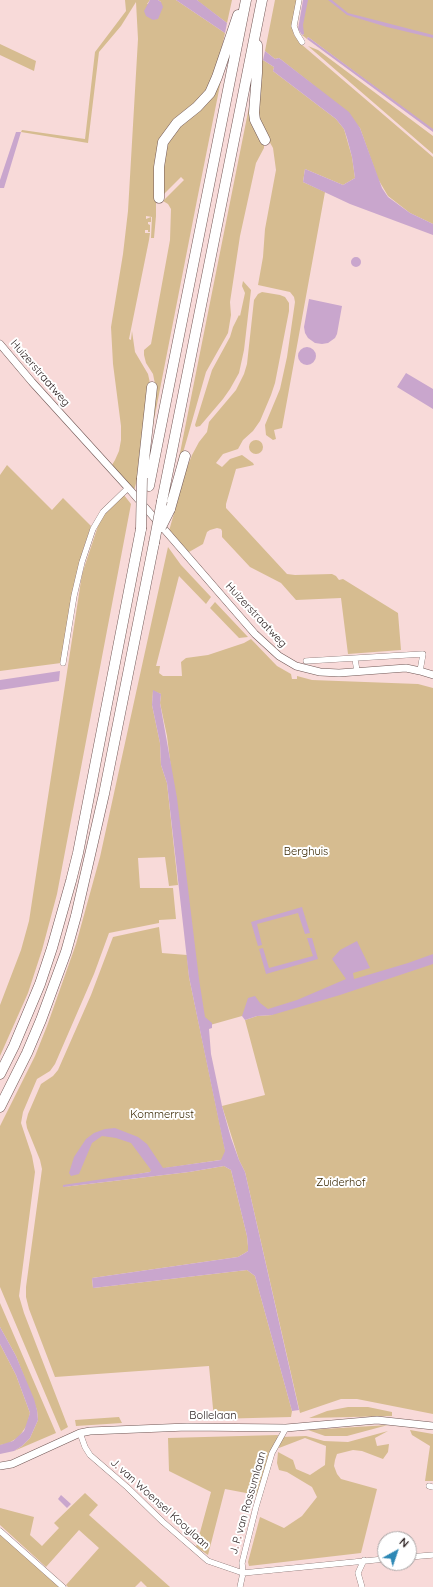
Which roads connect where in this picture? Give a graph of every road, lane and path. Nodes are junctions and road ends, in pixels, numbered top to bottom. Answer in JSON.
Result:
{"nodes":[{"id":1,"x":243,"y":0,"type":"edge"},
{"id":2,"x":246,"y":0,"type":"edge"},
{"id":3,"x":262,"y":0,"type":"edge"},
{"id":4,"x":299,"y":0,"type":"edge"},
{"id":5,"x":257,"y":23,"type":"junction"},
{"id":6,"x":302,"y":42,"type":"dead end"},
{"id":7,"x":265,"y":140,"type":"dead end"},
{"id":8,"x":159,"y":198,"type":"dead end"},
{"id":9,"x":0,"y":344,"type":"edge"},
{"id":10,"x":152,"y":388,"type":"dead end"},
{"id":11,"x":185,"y":456,"type":"dead end"},
{"id":12,"x":128,"y":488,"type":"junction"},
{"id":13,"x":141,"y":529,"type":"junction"},
{"id":14,"x":154,"y":543,"type":"junction"},
{"id":15,"x":355,"y":659,"type":"junction"},
{"id":16,"x":306,"y":661,"type":"dead end"},
{"id":17,"x":62,"y":663,"type":"dead end"},
{"id":18,"x":357,"y":671,"type":"junction"},
{"id":19,"x":420,"y":671,"type":"junction"},
{"id":20,"x":433,"y":675,"type":"edge"},
{"id":21,"x":0,"y":1074,"type":"edge"},
{"id":22,"x":0,"y":1107,"type":"edge"},
{"id":23,"x":433,"y":1426,"type":"edge"},
{"id":24,"x":286,"y":1428,"type":"junction"},
{"id":25,"x":80,"y":1433,"type":"junction"},
{"id":26,"x":0,"y":1466,"type":"edge"},
{"id":27,"x":0,"y":1531,"type":"edge"},
{"id":28,"x":433,"y":1555,"type":"edge"},
{"id":29,"x":417,"y":1556,"type":"edge"},
{"id":30,"x":377,"y":1559,"type":"edge"},
{"id":31,"x":364,"y":1560,"type":"junction"},
{"id":32,"x":243,"y":1573,"type":"junction"},
{"id":33,"x":63,"y":1587,"type":"edge"},
{"id":34,"x":240,"y":1587,"type":"edge"},
{"id":35,"x":362,"y":1587,"type":"edge"}],
"edges":[{"from":1,"to":8,"type":"highway"},
{"from":2,"to":13,"type":"highway","bridge":true},
{"from":3,"to":5,"type":"highway"},
{"from":4,"to":6,"type":"street"},
{"from":5,"to":7,"type":"highway"},
{"from":5,"to":14,"type":"highway","bridge":true},
{"from":9,"to":12,"type":"street","name":"Huizerstraatweg"},
{"from":10,"to":13,"type":"highway","bridge":true},
{"from":11,"to":14,"type":"highway","bridge":true},
{"from":12,"to":17,"type":"street"},
{"from":12,"to":18,"type":"street","name":"Huizerstraatweg"},
{"from":13,"to":21,"type":"highway"},
{"from":14,"to":22,"type":"highway"},
{"from":15,"to":16,"type":"street"},
{"from":15,"to":18,"type":"street"},
{"from":15,"to":19,"type":"street"},
{"from":18,"to":19,"type":"street","name":"Huizerstraatweg"},
{"from":19,"to":20,"type":"street","name":"Huizerstraatweg"},
{"from":23,"to":24,"type":"street","name":"Bollelaan"},
{"from":24,"to":25,"type":"street","name":"Bollelaan"},
{"from":24,"to":32,"type":"street","name":"J. P. van Rossumlaan"},
{"from":25,"to":26,"type":"street","name":"Bollelaan"},
{"from":25,"to":32,"type":"street","name":"J. van Woensel Kooylaan"},
{"from":27,"to":33,"type":"street"},
{"from":28,"to":29,"type":"street"},
{"from":30,"to":31,"type":"street","name":"J. van Woensel Kooylaan"},
{"from":31,"to":32,"type":"street","name":"J. van Woensel Kooylaan"},
{"from":31,"to":35,"type":"street"},
{"from":32,"to":34,"type":"street","name":"J. P. van Rossumlaan"}]}
